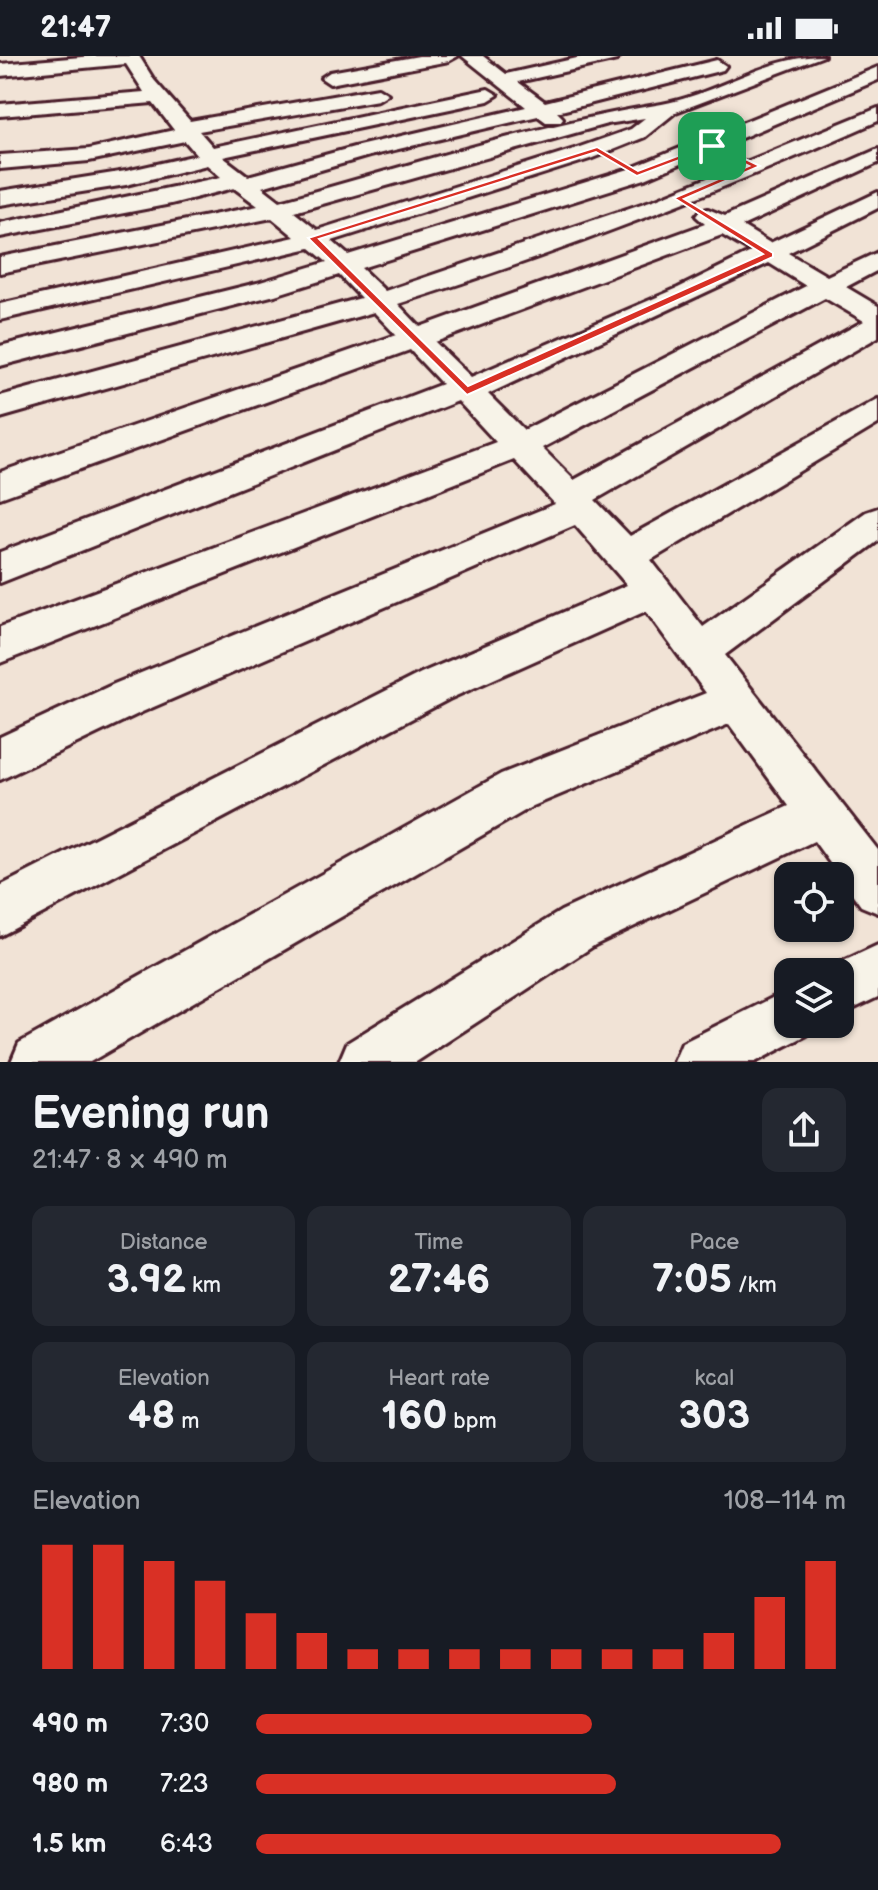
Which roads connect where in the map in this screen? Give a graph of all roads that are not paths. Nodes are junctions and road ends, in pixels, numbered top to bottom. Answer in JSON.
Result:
{"nodes":[{"id":1,"x":449,"y":56,"type":"edge"},
{"id":2,"x":539,"y":56,"type":"edge"},
{"id":3,"x":611,"y":56,"type":"edge"},
{"id":4,"x":680,"y":56,"type":"edge"},
{"id":5,"x":815,"y":56,"type":"edge"},
{"id":6,"x":706,"y":59,"type":"edge"},
{"id":7,"x":0,"y":70,"type":"edge"},
{"id":8,"x":878,"y":73,"type":"edge"},
{"id":9,"x":460,"y":78,"type":"dead end"},
{"id":10,"x":316,"y":81,"type":"dead end"},
{"id":11,"x":505,"y":81,"type":"edge"},
{"id":12,"x":750,"y":81,"type":"junction"},
{"id":13,"x":0,"y":89,"type":"edge"},
{"id":14,"x":392,"y":91,"type":"dead end"},
{"id":15,"x":171,"y":108,"type":"edge"},
{"id":16,"x":669,"y":108,"type":"junction"},
{"id":17,"x":797,"y":109,"type":"junction"},
{"id":18,"x":0,"y":110,"type":"edge"},
{"id":19,"x":878,"y":114,"type":"edge"},
{"id":20,"x":135,"y":121,"type":"dead end"},
{"id":21,"x":650,"y":121,"type":"junction"},
{"id":22,"x":566,"y":129,"type":"junction"},
{"id":23,"x":843,"y":130,"type":"junction"},
{"id":24,"x":712,"y":146,"type":"junction"},
{"id":25,"x":878,"y":148,"type":"edge"},
{"id":26,"x":597,"y":149,"type":"junction"},
{"id":27,"x":878,"y":155,"type":"edge"},
{"id":28,"x":0,"y":162,"type":"edge"},
{"id":29,"x":756,"y":166,"type":"junction"},
{"id":30,"x":637,"y":174,"type":"junction"},
{"id":31,"x":240,"y":182,"type":"junction"},
{"id":32,"x":0,"y":198,"type":"edge"},
{"id":33,"x":678,"y":198,"type":"junction"},
{"id":34,"x":878,"y":199,"type":"edge"},
{"id":35,"x":275,"y":210,"type":"junction"},
{"id":36,"x":723,"y":226,"type":"junction"},
{"id":37,"x":0,"y":230,"type":"edge"},
{"id":38,"x":313,"y":238,"type":"junction"},
{"id":39,"x":770,"y":255,"type":"junction"},
{"id":40,"x":878,"y":260,"type":"edge"},
{"id":41,"x":0,"y":265,"type":"edge"},
{"id":42,"x":345,"y":266,"type":"junction"},
{"id":43,"x":824,"y":287,"type":"junction"},
{"id":44,"x":379,"y":301,"type":"junction"},
{"id":45,"x":0,"y":312,"type":"edge"},
{"id":46,"x":878,"y":318,"type":"edge"},
{"id":47,"x":878,"y":325,"type":"edge"},
{"id":48,"x":416,"y":340,"type":"junction"},
{"id":49,"x":0,"y":356,"type":"edge"},
{"id":50,"x":465,"y":389,"type":"junction"},
{"id":51,"x":0,"y":407,"type":"edge"},
{"id":52,"x":878,"y":410,"type":"edge"},
{"id":53,"x":521,"y":445,"type":"junction"},
{"id":54,"x":0,"y":485,"type":"edge"},
{"id":55,"x":577,"y":502,"type":"junction"},
{"id":56,"x":878,"y":522,"type":"edge"},
{"id":57,"x":627,"y":556,"type":"junction"},
{"id":58,"x":0,"y":568,"type":"edge"},
{"id":59,"x":652,"y":591,"type":"junction"},
{"id":60,"x":0,"y":645,"type":"edge"},
{"id":61,"x":700,"y":651,"type":"junction"},
{"id":62,"x":736,"y":701,"type":"junction"},
{"id":63,"x":0,"y":759,"type":"edge"},
{"id":64,"x":820,"y":815,"type":"junction"},
{"id":65,"x":878,"y":889,"type":"edge"},
{"id":66,"x":0,"y":912,"type":"edge"},
{"id":67,"x":878,"y":970,"type":"edge"},
{"id":68,"x":854,"y":982,"type":"edge"},
{"id":69,"x":774,"y":1023,"type":"edge"},
{"id":70,"x":38,"y":1062,"type":"edge"},
{"id":71,"x":366,"y":1062,"type":"edge"},
{"id":72,"x":701,"y":1062,"type":"edge"}],
"edges":[{"from":1,"to":10,"type":"street"},
{"from":2,"to":11,"type":"street"},
{"from":3,"to":11,"type":"street"},
{"from":4,"to":11,"type":"street"},
{"from":5,"to":12,"type":"street"},
{"from":6,"to":11,"type":"street"},
{"from":6,"to":12,"type":"street"},
{"from":7,"to":15,"type":"street"},
{"from":8,"to":17,"type":"street"},
{"from":9,"to":11,"type":"street"},
{"from":11,"to":15,"type":"street"},
{"from":11,"to":22,"type":"street"},
{"from":11,"to":31,"type":"street"},
{"from":12,"to":16,"type":"street"},
{"from":12,"to":17,"type":"street"},
{"from":13,"to":15,"type":"street"},
{"from":14,"to":15,"type":"street"},
{"from":15,"to":18,"type":"street"},
{"from":15,"to":20,"type":"street"},
{"from":15,"to":28,"type":"street"},
{"from":15,"to":31,"type":"street"},
{"from":15,"to":32,"type":"street"},
{"from":16,"to":21,"type":"street"},
{"from":16,"to":22,"type":"street"},
{"from":17,"to":23,"type":"street"},
{"from":17,"to":24,"type":"street"},
{"from":19,"to":23,"type":"street"},
{"from":21,"to":24,"type":"street"},
{"from":21,"to":26,"type":"street"},
{"from":22,"to":26,"type":"street"},
{"from":22,"to":35,"type":"street"},
{"from":23,"to":25,"type":"street"},
{"from":23,"to":29,"type":"street"},
{"from":24,"to":29,"type":"street"},
{"from":24,"to":30,"type":"street"},
{"from":26,"to":30,"type":"street"},
{"from":26,"to":38,"type":"street"},
{"from":27,"to":36,"type":"street"},
{"from":29,"to":33,"type":"street"},
{"from":30,"to":33,"type":"street"},
{"from":30,"to":42,"type":"street"},
{"from":31,"to":35,"type":"street"},
{"from":31,"to":37,"type":"street"},
{"from":33,"to":36,"type":"street"},
{"from":33,"to":44,"type":"street"},
{"from":34,"to":39,"type":"street"},
{"from":35,"to":38,"type":"street"},
{"from":35,"to":41,"type":"street"},
{"from":36,"to":39,"type":"street"},
{"from":36,"to":48,"type":"street"},
{"from":38,"to":42,"type":"street"},
{"from":38,"to":45,"type":"street"},
{"from":39,"to":43,"type":"street"},
{"from":39,"to":50,"type":"street"},
{"from":40,"to":43,"type":"street"},
{"from":42,"to":44,"type":"street"},
{"from":42,"to":49,"type":"street"},
{"from":43,"to":46,"type":"street"},
{"from":43,"to":53,"type":"street"},
{"from":44,"to":48,"type":"street"},
{"from":44,"to":51,"type":"street"},
{"from":47,"to":55,"type":"street"},
{"from":48,"to":50,"type":"street"},
{"from":48,"to":54,"type":"street"},
{"from":50,"to":53,"type":"street"},
{"from":50,"to":58,"type":"street"},
{"from":52,"to":57,"type":"street"},
{"from":53,"to":55,"type":"street"},
{"from":53,"to":60,"type":"street"},
{"from":55,"to":57,"type":"street"},
{"from":55,"to":63,"type":"street"},
{"from":56,"to":61,"type":"street"},
{"from":57,"to":59,"type":"street"},
{"from":59,"to":61,"type":"street"},
{"from":59,"to":66,"type":"street"},
{"from":61,"to":62,"type":"street"},
{"from":62,"to":64,"type":"street"},
{"from":62,"to":70,"type":"street"},
{"from":64,"to":65,"type":"street"},
{"from":64,"to":71,"type":"street"},
{"from":67,"to":68,"type":"street"},
{"from":69,"to":72,"type":"street"}]}
